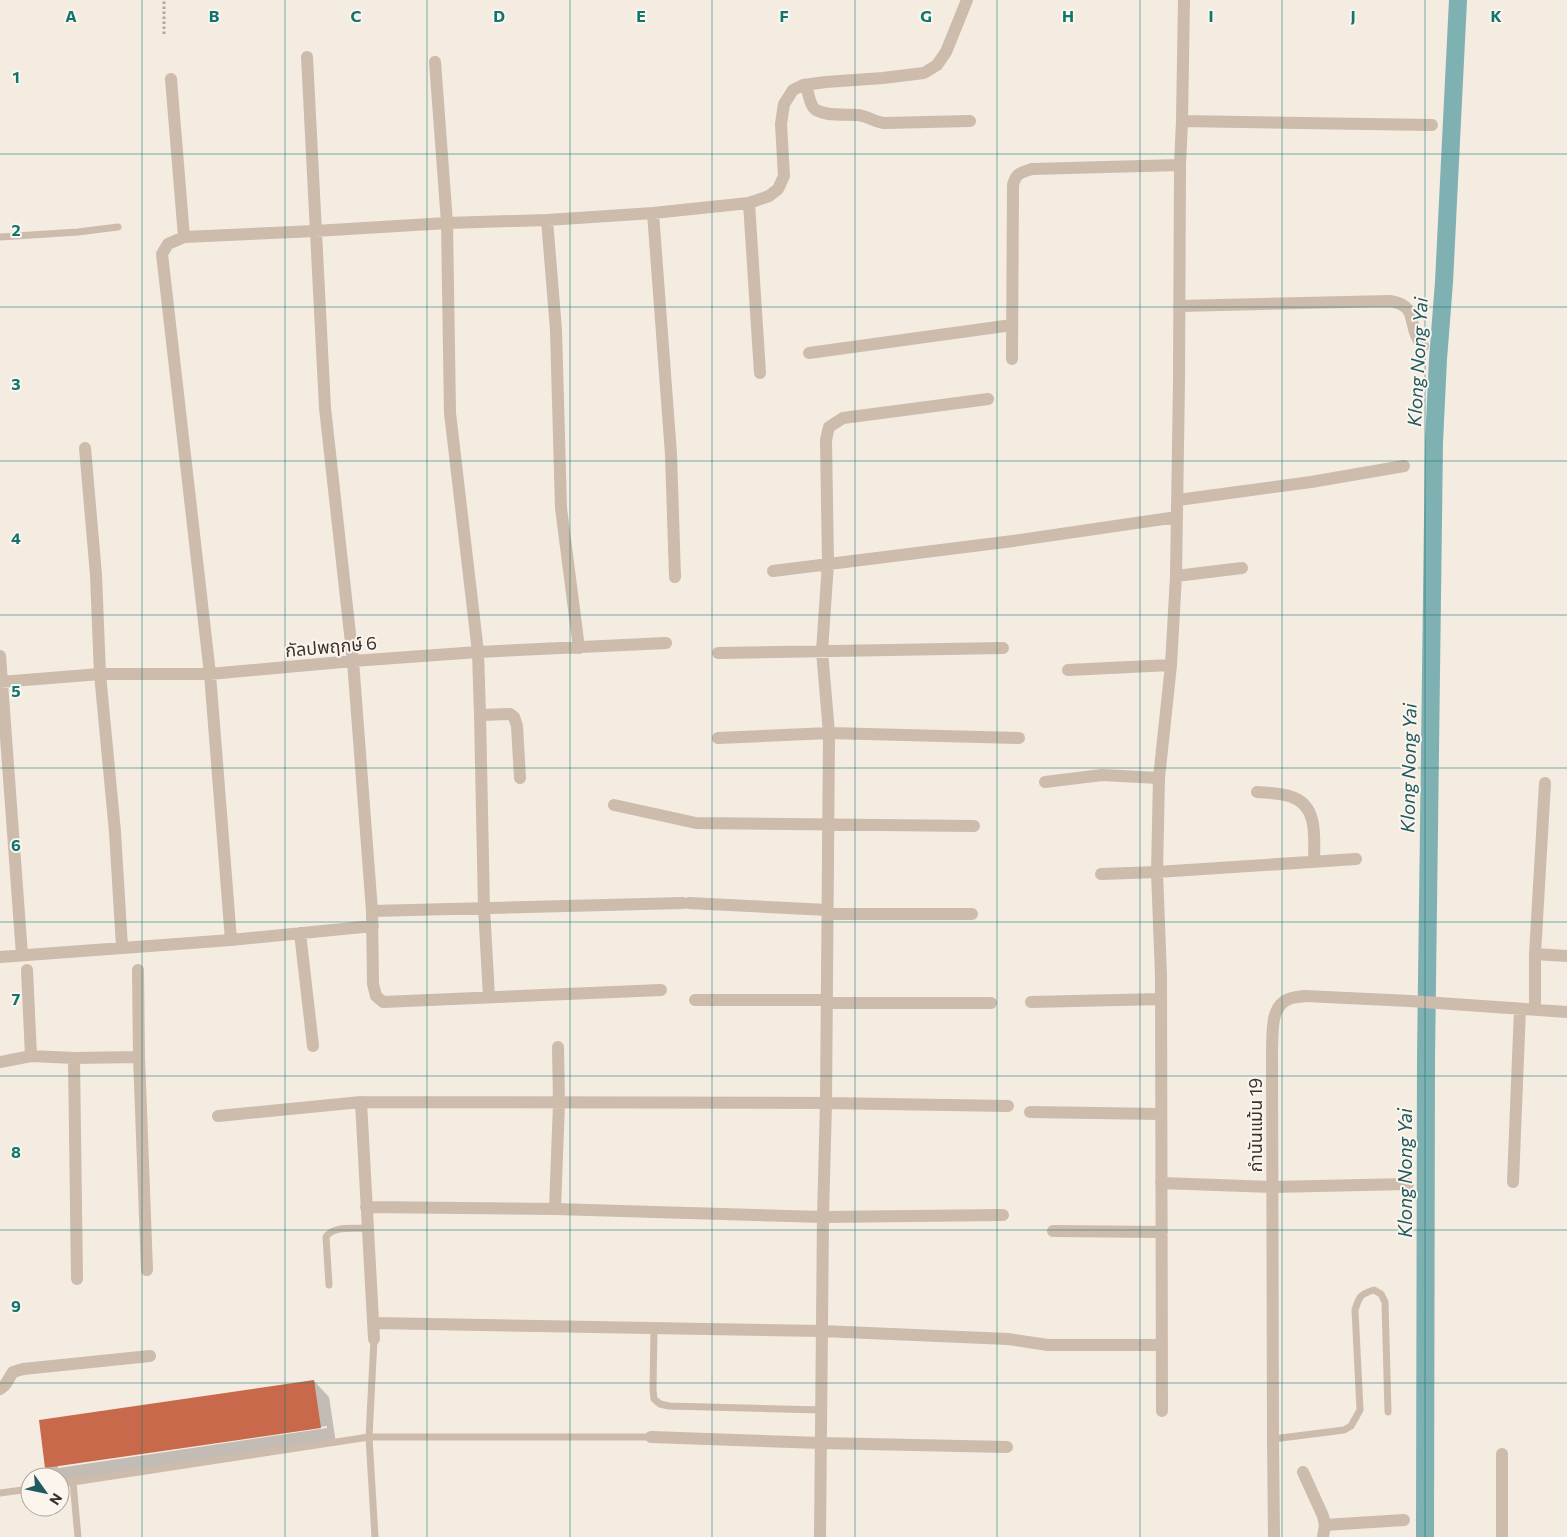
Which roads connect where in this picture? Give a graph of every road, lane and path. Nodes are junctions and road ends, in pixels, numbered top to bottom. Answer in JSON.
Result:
{"nodes":[{"id":1,"x":164,"y":0,"type":"edge"},
{"id":2,"x":967,"y":0,"type":"edge"},
{"id":3,"x":1184,"y":0,"type":"edge"},
{"id":4,"x":164,"y":34,"type":"dead end"},
{"id":5,"x":307,"y":57,"type":"dead end"},
{"id":6,"x":435,"y":62,"type":"dead end"},
{"id":7,"x":171,"y":79,"type":"dead end"},
{"id":8,"x":806,"y":84,"type":"junction"},
{"id":9,"x":1182,"y":121,"type":"junction"},
{"id":10,"x":970,"y":122,"type":"dead end"},
{"id":11,"x":1432,"y":125,"type":"dead end"},
{"id":12,"x":1180,"y":165,"type":"junction"},
{"id":13,"x":749,"y":202,"type":"junction"},
{"id":14,"x":653,"y":213,"type":"junction"},
{"id":15,"x":547,"y":220,"type":"junction"},
{"id":16,"x":447,"y":223,"type":"junction"},
{"id":17,"x":118,"y":227,"type":"dead end"},
{"id":18,"x":315,"y":231,"type":"junction"},
{"id":19,"x":0,"y":236,"type":"edge"},
{"id":20,"x":184,"y":236,"type":"junction"},
{"id":21,"x":1179,"y":306,"type":"junction"},
{"id":22,"x":1012,"y":326,"type":"junction"},
{"id":23,"x":1423,"y":346,"type":"dead end"},
{"id":24,"x":809,"y":353,"type":"dead end"},
{"id":25,"x":1012,"y":359,"type":"dead end"},
{"id":26,"x":760,"y":373,"type":"dead end"},
{"id":27,"x":988,"y":399,"type":"dead end"},
{"id":28,"x":85,"y":448,"type":"dead end"},
{"id":29,"x":1404,"y":466,"type":"dead end"},
{"id":30,"x":1178,"y":500,"type":"junction"},
{"id":31,"x":1177,"y":517,"type":"junction"},
{"id":32,"x":828,"y":563,"type":"junction"},
{"id":33,"x":1242,"y":568,"type":"dead end"},
{"id":34,"x":773,"y":572,"type":"dead end"},
{"id":35,"x":1176,"y":576,"type":"junction"},
{"id":36,"x":675,"y":577,"type":"dead end"},
{"id":37,"x":666,"y":643,"type":"dead end"},
{"id":38,"x":579,"y":648,"type":"junction"},
{"id":39,"x":1003,"y":648,"type":"dead end"},
{"id":40,"x":822,"y":651,"type":"junction"},
{"id":41,"x":478,"y":652,"type":"junction"},
{"id":42,"x":718,"y":653,"type":"dead end"},
{"id":43,"x":0,"y":656,"type":"edge"},
{"id":44,"x":353,"y":661,"type":"junction"},
{"id":45,"x":1170,"y":665,"type":"junction"},
{"id":46,"x":1068,"y":670,"type":"dead end"},
{"id":47,"x":100,"y":674,"type":"junction"},
{"id":48,"x":210,"y":674,"type":"junction"},
{"id":49,"x":1,"y":682,"type":"edge"},
{"id":50,"x":480,"y":715,"type":"junction"},
{"id":51,"x":829,"y":733,"type":"junction"},
{"id":52,"x":718,"y":738,"type":"dead end"},
{"id":53,"x":1019,"y":738,"type":"dead end"},
{"id":54,"x":520,"y":778,"type":"dead end"},
{"id":55,"x":1159,"y":778,"type":"junction"},
{"id":56,"x":1045,"y":782,"type":"dead end"},
{"id":57,"x":1545,"y":783,"type":"dead end"},
{"id":58,"x":1257,"y":792,"type":"dead end"},
{"id":59,"x":614,"y":805,"type":"dead end"},
{"id":60,"x":828,"y":824,"type":"junction"},
{"id":61,"x":974,"y":826,"type":"dead end"},
{"id":62,"x":1356,"y":859,"type":"dead end"},
{"id":63,"x":1314,"y":862,"type":"junction"},
{"id":64,"x":1157,"y":872,"type":"junction"},
{"id":65,"x":1102,"y":874,"type":"dead end"},
{"id":66,"x":484,"y":908,"type":"junction"},
{"id":67,"x":372,"y":911,"type":"junction"},
{"id":68,"x":828,"y":912,"type":"junction"},
{"id":69,"x":972,"y":914,"type":"dead end"},
{"id":70,"x":373,"y":926,"type":"junction"},
{"id":71,"x":300,"y":933,"type":"junction"},
{"id":72,"x":230,"y":940,"type":"junction"},
{"id":73,"x":122,"y":947,"type":"junction"},
{"id":74,"x":1534,"y":954,"type":"junction"},
{"id":75,"x":22,"y":955,"type":"junction"},
{"id":76,"x":1567,"y":956,"type":"edge"},
{"id":77,"x":0,"y":957,"type":"edge"},
{"id":78,"x":27,"y":970,"type":"dead end"},
{"id":79,"x":138,"y":970,"type":"dead end"},
{"id":80,"x":661,"y":990,"type":"dead end"},
{"id":81,"x":489,"y":997,"type":"junction"},
{"id":82,"x":1161,"y":999,"type":"junction"},
{"id":83,"x":695,"y":1000,"type":"dead end"},
{"id":84,"x":827,"y":1002,"type":"junction"},
{"id":85,"x":1031,"y":1002,"type":"dead end"},
{"id":86,"x":991,"y":1003,"type":"dead end"},
{"id":87,"x":1520,"y":1009,"type":"junction"},
{"id":88,"x":1535,"y":1010,"type":"junction"},
{"id":89,"x":1567,"y":1012,"type":"edge"},
{"id":90,"x":314,"y":1046,"type":"dead end"},
{"id":91,"x":558,"y":1047,"type":"dead end"},
{"id":92,"x":31,"y":1056,"type":"junction"},
{"id":93,"x":139,"y":1057,"type":"junction"},
{"id":94,"x":74,"y":1058,"type":"junction"},
{"id":95,"x":0,"y":1062,"type":"edge"},
{"id":96,"x":360,"y":1102,"type":"junction"},
{"id":97,"x":559,"y":1103,"type":"junction"},
{"id":98,"x":826,"y":1103,"type":"junction"},
{"id":99,"x":1008,"y":1106,"type":"dead end"},
{"id":100,"x":1030,"y":1112,"type":"dead end"},
{"id":101,"x":1161,"y":1114,"type":"junction"},
{"id":102,"x":218,"y":1116,"type":"dead end"},
{"id":103,"x":1513,"y":1182,"type":"dead end"},
{"id":104,"x":1161,"y":1183,"type":"junction"},
{"id":105,"x":1408,"y":1184,"type":"dead end"},
{"id":106,"x":1272,"y":1186,"type":"junction"},
{"id":107,"x":366,"y":1206,"type":"junction"},
{"id":108,"x":555,"y":1209,"type":"junction"},
{"id":109,"x":1002,"y":1215,"type":"dead end"},
{"id":110,"x":823,"y":1217,"type":"junction"},
{"id":111,"x":368,"y":1228,"type":"junction"},
{"id":112,"x":1053,"y":1231,"type":"dead end"},
{"id":113,"x":1162,"y":1232,"type":"junction"},
{"id":114,"x":147,"y":1270,"type":"dead end"},
{"id":115,"x":77,"y":1279,"type":"dead end"},
{"id":116,"x":329,"y":1285,"type":"dead end"},
{"id":117,"x":374,"y":1323,"type":"junction"},
{"id":118,"x":654,"y":1328,"type":"junction"},
{"id":119,"x":822,"y":1331,"type":"junction"},
{"id":120,"x":374,"y":1339,"type":"joint"},
{"id":121,"x":1162,"y":1346,"type":"junction"},
{"id":122,"x":150,"y":1356,"type":"dead end"},
{"id":123,"x":0,"y":1389,"type":"edge"},
{"id":124,"x":821,"y":1410,"type":"junction"},
{"id":125,"x":1162,"y":1411,"type":"dead end"},
{"id":126,"x":1388,"y":1412,"type":"dead end"},
{"id":127,"x":369,"y":1437,"type":"junction"},
{"id":128,"x":651,"y":1437,"type":"joint"},
{"id":129,"x":1273,"y":1439,"type":"junction"},
{"id":130,"x":821,"y":1443,"type":"junction"},
{"id":131,"x":1007,"y":1447,"type":"dead end"},
{"id":132,"x":1502,"y":1454,"type":"dead end"},
{"id":133,"x":1303,"y":1472,"type":"dead end"},
{"id":134,"x":70,"y":1482,"type":"edge"},
{"id":135,"x":73,"y":1482,"type":"junction"},
{"id":136,"x":20,"y":1490,"type":"edge"},
{"id":137,"x":0,"y":1493,"type":"edge"},
{"id":138,"x":1404,"y":1520,"type":"dead end"},
{"id":139,"x":1324,"y":1531,"type":"edge"},
{"id":140,"x":78,"y":1537,"type":"edge"},
{"id":141,"x":375,"y":1537,"type":"edge"},
{"id":142,"x":820,"y":1537,"type":"edge"},
{"id":143,"x":1274,"y":1537,"type":"edge"},
{"id":144,"x":1502,"y":1537,"type":"edge"}],
"edges":[{"from":1,"to":4,"type":"path"},
{"from":2,"to":8,"type":"street"},
{"from":3,"to":9,"type":"street"},
{"from":5,"to":18,"type":"street"},
{"from":6,"to":16,"type":"street"},
{"from":7,"to":20,"type":"street"},
{"from":8,"to":10,"type":"street"},
{"from":8,"to":13,"type":"street"},
{"from":9,"to":11,"type":"street"},
{"from":9,"to":12,"type":"street"},
{"from":12,"to":21,"type":"street"},
{"from":12,"to":22,"type":"street"},
{"from":13,"to":14,"type":"street"},
{"from":13,"to":26,"type":"street"},
{"from":14,"to":15,"type":"street"},
{"from":14,"to":36,"type":"street"},
{"from":15,"to":16,"type":"street"},
{"from":15,"to":38,"type":"street"},
{"from":16,"to":18,"type":"street"},
{"from":16,"to":41,"type":"street"},
{"from":17,"to":19,"type":"lane"},
{"from":18,"to":20,"type":"street"},
{"from":18,"to":44,"type":"street"},
{"from":20,"to":48,"type":"street"},
{"from":21,"to":23,"type":"street"},
{"from":21,"to":30,"type":"street"},
{"from":22,"to":24,"type":"street"},
{"from":22,"to":25,"type":"street"},
{"from":27,"to":32,"type":"street"},
{"from":28,"to":47,"type":"street"},
{"from":29,"to":30,"type":"street"},
{"from":30,"to":31,"type":"street"},
{"from":31,"to":32,"type":"street"},
{"from":31,"to":35,"type":"street"},
{"from":32,"to":34,"type":"street"},
{"from":32,"to":40,"type":"street"},
{"from":33,"to":35,"type":"street"},
{"from":35,"to":45,"type":"street"},
{"from":37,"to":38,"type":"street","name":"กัลปพฤกษ์ 6"},
{"from":38,"to":41,"type":"street","name":"กัลปพฤกษ์ 6"},
{"from":39,"to":40,"type":"street"},
{"from":40,"to":42,"type":"street"},
{"from":40,"to":51,"type":"street"},
{"from":41,"to":44,"type":"street","name":"กัลปพฤกษ์ 6"},
{"from":41,"to":50,"type":"street"},
{"from":43,"to":49,"type":"street"},
{"from":44,"to":48,"type":"street","name":"กัลปพฤกษ์ 6"},
{"from":44,"to":67,"type":"street"},
{"from":45,"to":46,"type":"street"},
{"from":45,"to":55,"type":"street"},
{"from":47,"to":48,"type":"street","name":"กัลปพฤกษ์ 6"},
{"from":47,"to":49,"type":"street","name":"กัลปพฤกษ์ 6"},
{"from":47,"to":73,"type":"street"},
{"from":48,"to":72,"type":"street"},
{"from":49,"to":75,"type":"street"},
{"from":50,"to":54,"type":"street"},
{"from":50,"to":66,"type":"street"},
{"from":51,"to":52,"type":"street"},
{"from":51,"to":53,"type":"street"},
{"from":51,"to":60,"type":"street"},
{"from":55,"to":56,"type":"street"},
{"from":55,"to":64,"type":"street"},
{"from":57,"to":74,"type":"street"},
{"from":58,"to":63,"type":"street"},
{"from":59,"to":60,"type":"street"},
{"from":60,"to":61,"type":"street"},
{"from":60,"to":68,"type":"street"},
{"from":62,"to":63,"type":"street"},
{"from":63,"to":64,"type":"street"},
{"from":64,"to":65,"type":"street"},
{"from":64,"to":82,"type":"street"},
{"from":66,"to":67,"type":"street"},
{"from":66,"to":68,"type":"street"},
{"from":66,"to":81,"type":"street"},
{"from":67,"to":70,"type":"street"},
{"from":68,"to":69,"type":"street"},
{"from":68,"to":84,"type":"street"},
{"from":70,"to":71,"type":"street"},
{"from":70,"to":81,"type":"street"},
{"from":71,"to":72,"type":"street"},
{"from":71,"to":90,"type":"street"},
{"from":72,"to":73,"type":"street"},
{"from":73,"to":75,"type":"street"},
{"from":74,"to":76,"type":"street"},
{"from":74,"to":88,"type":"street"},
{"from":75,"to":77,"type":"street"},
{"from":78,"to":92,"type":"street"},
{"from":79,"to":93,"type":"street"},
{"from":80,"to":81,"type":"street"},
{"from":82,"to":85,"type":"street"},
{"from":82,"to":101,"type":"street"},
{"from":83,"to":84,"type":"street"},
{"from":84,"to":86,"type":"street"},
{"from":84,"to":98,"type":"street"},
{"from":87,"to":88,"type":"street","name":"กำนันแม้น 19"},
{"from":87,"to":103,"type":"street"},
{"from":87,"to":106,"type":"street","name":"กำนันแม้น 19"},
{"from":88,"to":89,"type":"street","name":"กำนันแม้น 19"},
{"from":91,"to":97,"type":"street"},
{"from":92,"to":94,"type":"street"},
{"from":92,"to":95,"type":"street"},
{"from":93,"to":94,"type":"street"},
{"from":93,"to":114,"type":"street"},
{"from":94,"to":115,"type":"street"},
{"from":96,"to":97,"type":"street"},
{"from":96,"to":102,"type":"street"},
{"from":96,"to":107,"type":"street"},
{"from":97,"to":98,"type":"street"},
{"from":97,"to":108,"type":"street"},
{"from":98,"to":99,"type":"street"},
{"from":98,"to":110,"type":"street"},
{"from":100,"to":101,"type":"street"},
{"from":101,"to":104,"type":"street"},
{"from":104,"to":106,"type":"street"},
{"from":104,"to":113,"type":"street"},
{"from":105,"to":106,"type":"street"},
{"from":106,"to":129,"type":"street","name":"กำนันแม้น 19"},
{"from":107,"to":108,"type":"street"},
{"from":107,"to":111,"type":"street"},
{"from":108,"to":110,"type":"street"},
{"from":109,"to":110,"type":"street"},
{"from":110,"to":119,"type":"street"},
{"from":111,"to":116,"type":"lane"},
{"from":111,"to":117,"type":"street"},
{"from":112,"to":113,"type":"street"},
{"from":113,"to":121,"type":"street"},
{"from":117,"to":118,"type":"street"},
{"from":117,"to":120,"type":"street"},
{"from":118,"to":119,"type":"street"},
{"from":118,"to":124,"type":"lane"},
{"from":119,"to":121,"type":"street"},
{"from":119,"to":124,"type":"street"},
{"from":120,"to":127,"type":"lane"},
{"from":121,"to":125,"type":"street"},
{"from":122,"to":123,"type":"street"},
{"from":124,"to":130,"type":"street"},
{"from":126,"to":129,"type":"lane"},
{"from":127,"to":128,"type":"lane"},
{"from":127,"to":135,"type":"lane"},
{"from":127,"to":141,"type":"lane"},
{"from":128,"to":130,"type":"street"},
{"from":129,"to":143,"type":"street","name":"กำนันแม้น 19"},
{"from":130,"to":131,"type":"street"},
{"from":130,"to":142,"type":"street"},
{"from":132,"to":144,"type":"street"},
{"from":133,"to":139,"type":"street"},
{"from":134,"to":135,"type":"lane"},
{"from":135,"to":140,"type":"lane"},
{"from":136,"to":137,"type":"lane"},
{"from":138,"to":139,"type":"street"}]}
